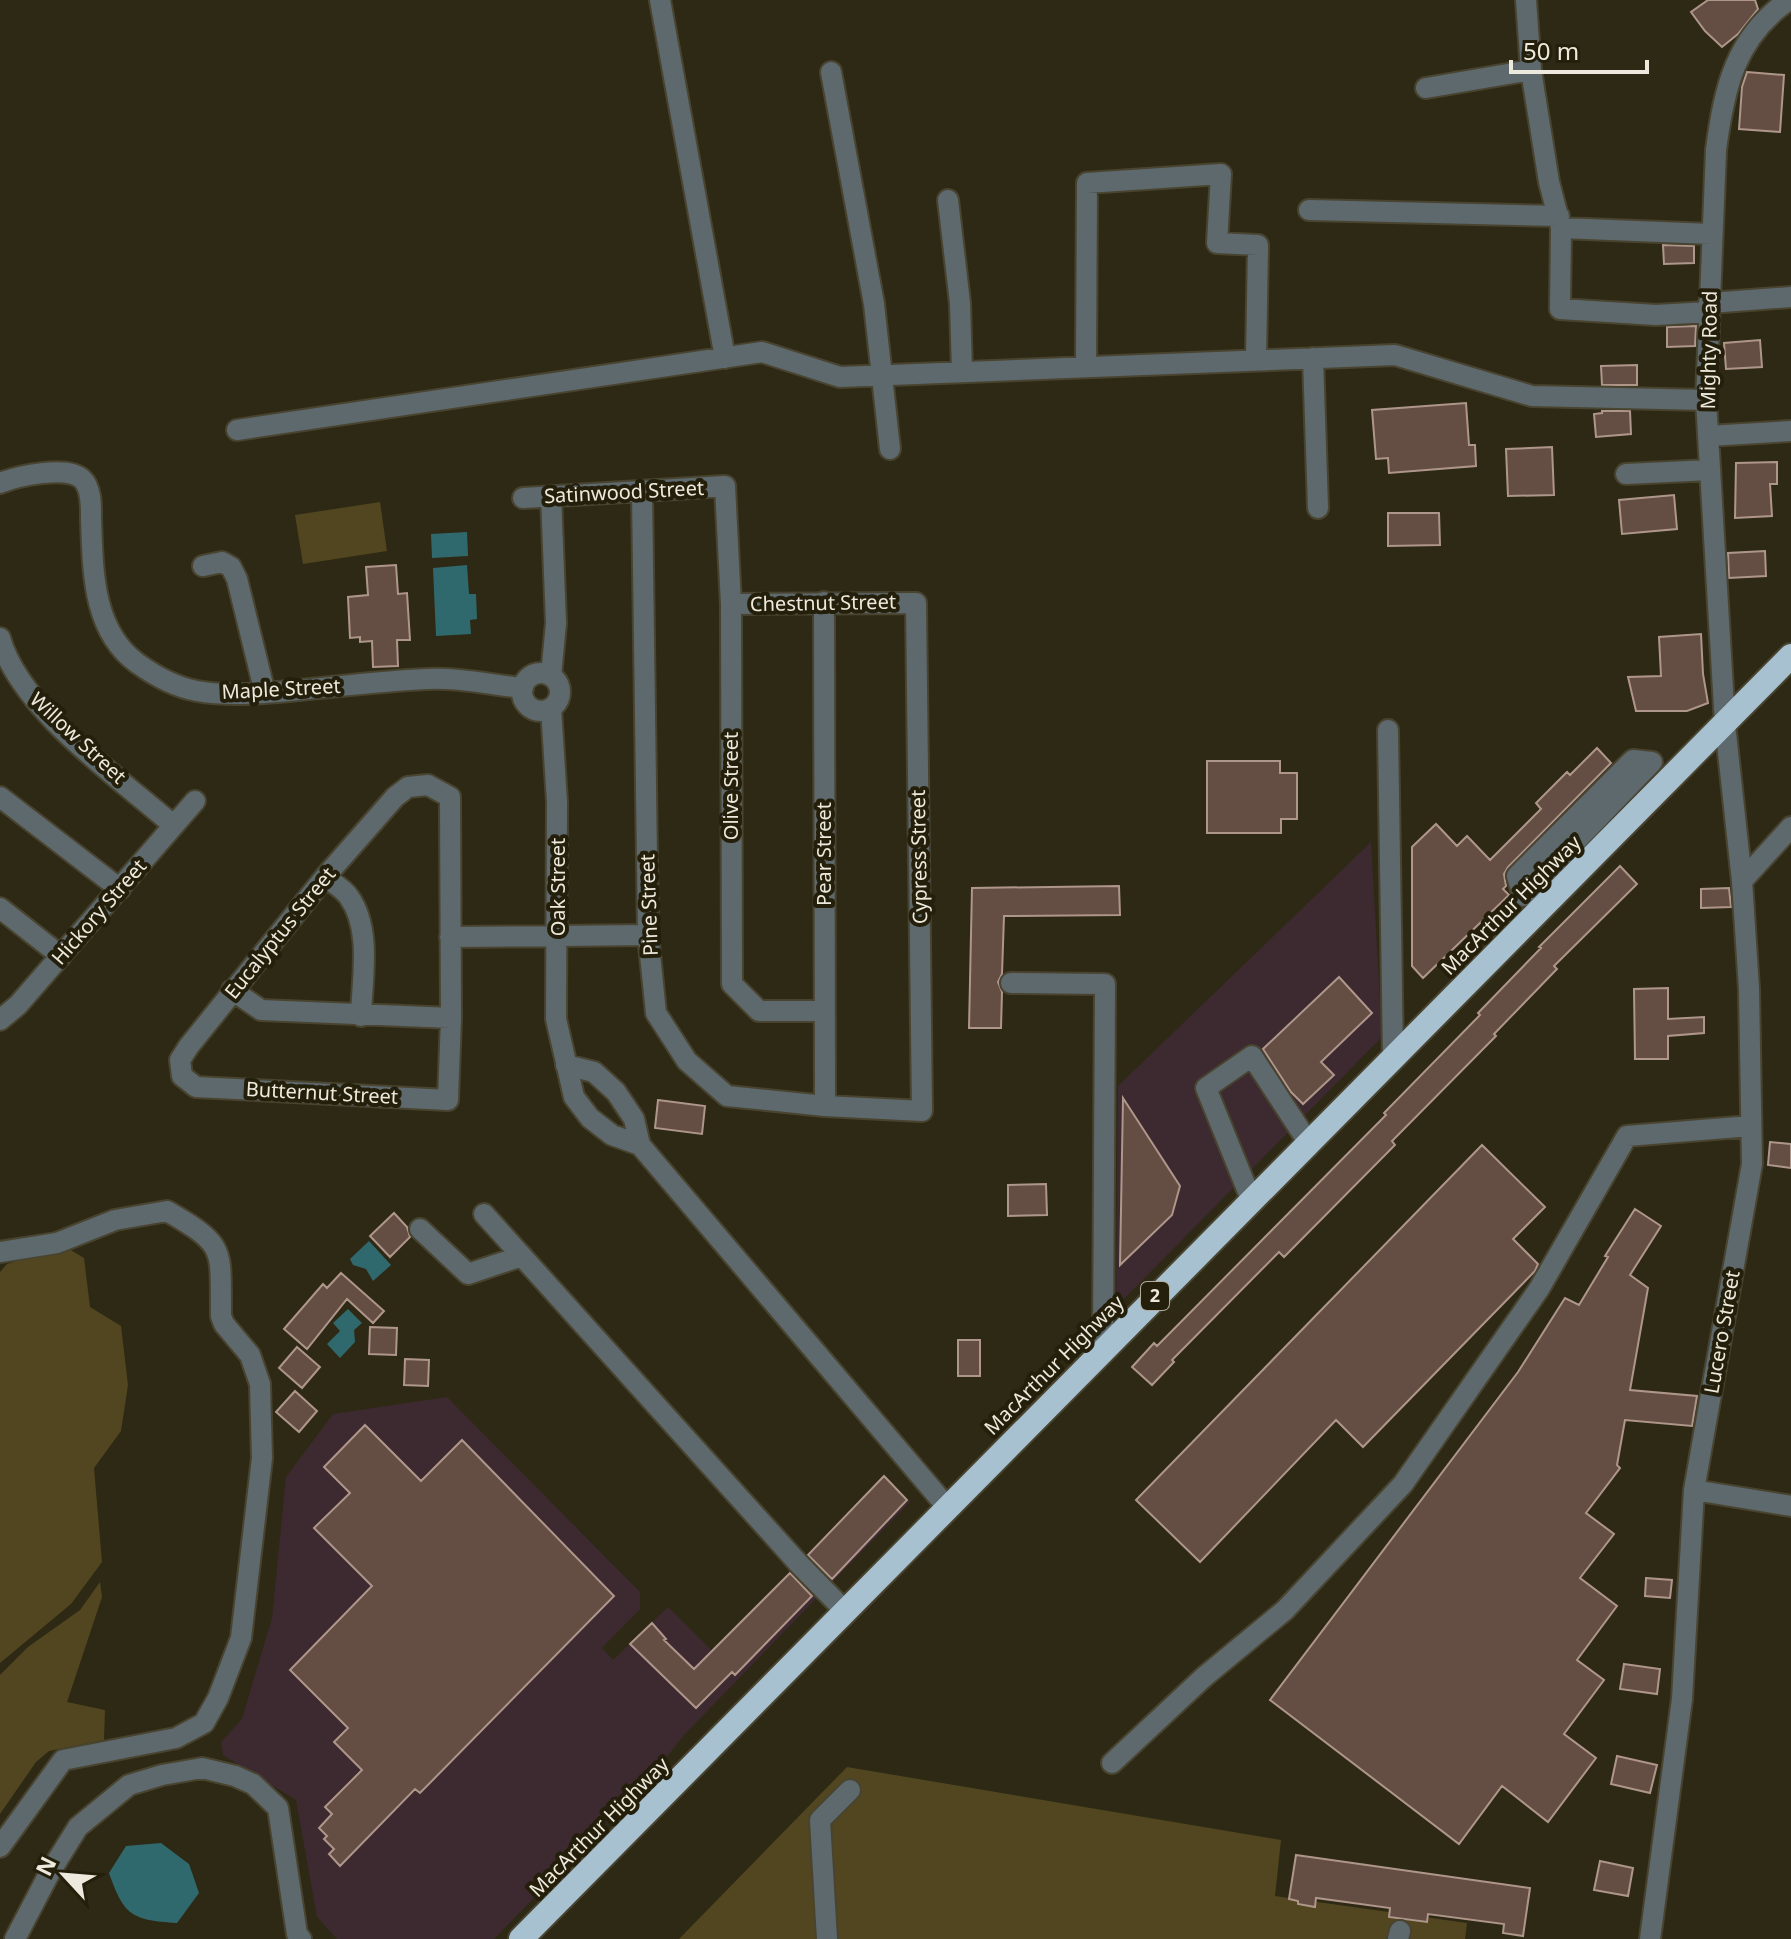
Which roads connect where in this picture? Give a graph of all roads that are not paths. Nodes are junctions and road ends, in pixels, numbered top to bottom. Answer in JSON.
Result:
{"nodes":[{"id":1,"x":660,"y":0,"type":"edge"},
{"id":2,"x":1526,"y":0,"type":"edge"},
{"id":3,"x":1775,"y":4,"type":"edge"},
{"id":4,"x":1531,"y":70,"type":"junction"},
{"id":5,"x":831,"y":72,"type":"dead end"},
{"id":6,"x":1426,"y":88,"type":"dead end"},
{"id":7,"x":948,"y":200,"type":"dead end"},
{"id":8,"x":1309,"y":210,"type":"dead end"},
{"id":9,"x":1560,"y":222,"type":"junction"},
{"id":10,"x":1711,"y":234,"type":"junction"},
{"id":11,"x":1791,"y":297,"type":"edge"},
{"id":12,"x":1709,"y":307,"type":"junction"},
{"id":13,"x":725,"y":358,"type":"junction"},
{"id":14,"x":1313,"y":358,"type":"junction"},
{"id":15,"x":1256,"y":360,"type":"junction"},
{"id":16,"x":1086,"y":367,"type":"junction"},
{"id":17,"x":962,"y":372,"type":"junction"},
{"id":18,"x":882,"y":375,"type":"junction"},
{"id":19,"x":1706,"y":400,"type":"junction"},
{"id":20,"x":237,"y":430,"type":"dead end"},
{"id":21,"x":1791,"y":431,"type":"edge"},
{"id":22,"x":1708,"y":436,"type":"junction"},
{"id":23,"x":890,"y":449,"type":"dead end"},
{"id":24,"x":1710,"y":470,"type":"junction"},
{"id":25,"x":1626,"y":474,"type":"dead end"},
{"id":26,"x":0,"y":483,"type":"edge"},
{"id":27,"x":725,"y":486,"type":"joint"},
{"id":28,"x":642,"y":491,"type":"junction"},
{"id":29,"x":551,"y":496,"type":"junction"},
{"id":30,"x":523,"y":498,"type":"dead end"},
{"id":31,"x":1318,"y":508,"type":"dead end"},
{"id":32,"x":203,"y":566,"type":"dead end"},
{"id":33,"x":824,"y":602,"type":"junction"},
{"id":34,"x":916,"y":603,"type":"joint"},
{"id":35,"x":731,"y":604,"type":"junction"},
{"id":36,"x":0,"y":638,"type":"edge"},
{"id":37,"x":1791,"y":656,"type":"edge"},
{"id":38,"x":551,"y":676,"type":"junction"},
{"id":39,"x":523,"y":688,"type":"junction"},
{"id":40,"x":265,"y":693,"type":"junction"},
{"id":41,"x":551,"y":708,"type":"junction"},
{"id":42,"x":1725,"y":724,"type":"junction"},
{"id":43,"x":1388,"y":730,"type":"dead end"},
{"id":44,"x":0,"y":797,"type":"edge"},
{"id":45,"x":195,"y":801,"type":"dead end"},
{"id":46,"x":173,"y":825,"type":"junction"},
{"id":47,"x":1791,"y":827,"type":"edge"},
{"id":48,"x":1599,"y":834,"type":"junction"},
{"id":49,"x":325,"y":877,"type":"junction"},
{"id":50,"x":1742,"y":881,"type":"junction"},
{"id":51,"x":120,"y":889,"type":"junction"},
{"id":52,"x":0,"y":908,"type":"edge"},
{"id":53,"x":559,"y":935,"type":"junction"},
{"id":54,"x":648,"y":935,"type":"junction"},
{"id":55,"x":450,"y":937,"type":"junction"},
{"id":56,"x":61,"y":956,"type":"junction"},
{"id":57,"x":1011,"y":983,"type":"dead end"},
{"id":58,"x":232,"y":990,"type":"junction"},
{"id":59,"x":824,"y":1011,"type":"junction"},
{"id":60,"x":361,"y":1016,"type":"junction"},
{"id":61,"x":451,"y":1018,"type":"junction"},
{"id":62,"x":0,"y":1020,"type":"edge"},
{"id":63,"x":1393,"y":1057,"type":"junction"},
{"id":64,"x":566,"y":1065,"type":"junction"},
{"id":65,"x":196,"y":1087,"type":"joint"},
{"id":66,"x":825,"y":1106,"type":"junction"},
{"id":67,"x":922,"y":1111,"type":"joint"},
{"id":68,"x":1751,"y":1126,"type":"junction"},
{"id":69,"x":1308,"y":1142,"type":"junction"},
{"id":70,"x":640,"y":1145,"type":"junction"},
{"id":71,"x":1251,"y":1199,"type":"junction"},
{"id":72,"x":484,"y":1214,"type":"dead end"},
{"id":73,"x":420,"y":1229,"type":"dead end"},
{"id":74,"x":0,"y":1252,"type":"edge"},
{"id":75,"x":522,"y":1256,"type":"junction"},
{"id":76,"x":1103,"y":1349,"type":"junction"},
{"id":77,"x":1694,"y":1490,"type":"junction"},
{"id":78,"x":1791,"y":1506,"type":"edge"},
{"id":79,"x":947,"y":1507,"type":"junction"},
{"id":80,"x":845,"y":1611,"type":"junction"},
{"id":81,"x":1112,"y":1763,"type":"dead end"},
{"id":82,"x":850,"y":1790,"type":"dead end"},
{"id":83,"x":0,"y":1847,"type":"edge"},
{"id":84,"x":15,"y":1939,"type":"edge"},
{"id":85,"x":301,"y":1939,"type":"edge"},
{"id":86,"x":521,"y":1939,"type":"edge"},
{"id":87,"x":827,"y":1939,"type":"edge"},
{"id":88,"x":1650,"y":1939,"type":"edge"}],
"edges":[{"from":1,"to":13,"type":"street"},
{"from":2,"to":4,"type":"street"},
{"from":3,"to":10,"type":"street","name":"Mighty Road"},
{"from":4,"to":6,"type":"street"},
{"from":4,"to":9,"type":"street"},
{"from":5,"to":18,"type":"street"},
{"from":7,"to":17,"type":"street"},
{"from":8,"to":9,"type":"street"},
{"from":9,"to":10,"type":"street"},
{"from":9,"to":12,"type":"street"},
{"from":10,"to":12,"type":"street","name":"Mighty Road"},
{"from":11,"to":12,"type":"street"},
{"from":12,"to":19,"type":"street","name":"Mighty Road"},
{"from":13,"to":18,"type":"street"},
{"from":13,"to":20,"type":"street"},
{"from":14,"to":15,"type":"street"},
{"from":14,"to":19,"type":"street"},
{"from":14,"to":31,"type":"street"},
{"from":15,"to":16,"type":"street"},
{"from":15,"to":16,"type":"street"},
{"from":16,"to":17,"type":"street"},
{"from":17,"to":18,"type":"street"},
{"from":18,"to":23,"type":"street"},
{"from":19,"to":22,"type":"street","name":"Mighty Road"},
{"from":21,"to":22,"type":"street"},
{"from":22,"to":24,"type":"street","name":"Mighty Road"},
{"from":24,"to":25,"type":"street"},
{"from":24,"to":42,"type":"street","name":"Mighty Road"},
{"from":26,"to":40,"type":"street","name":"Maple Street"},
{"from":27,"to":28,"type":"street","name":"Satinwood Street"},
{"from":27,"to":35,"type":"street","name":"Olive Street"},
{"from":28,"to":29,"type":"street","name":"Satinwood Street"},
{"from":28,"to":54,"type":"street","name":"Pine Street"},
{"from":29,"to":30,"type":"street","name":"Satinwood Street"},
{"from":29,"to":38,"type":"street"},
{"from":32,"to":40,"type":"street"},
{"from":33,"to":34,"type":"street","name":"Chestnut Street"},
{"from":33,"to":35,"type":"street","name":"Chestnut Street"},
{"from":33,"to":59,"type":"street","name":"Pear Street"},
{"from":34,"to":67,"type":"street","name":"Cypress Street"},
{"from":35,"to":59,"type":"street","name":"Olive Street"},
{"from":36,"to":46,"type":"street","name":"Willow Street"},
{"from":37,"to":42,"type":"highway","name":"MacArthur Highway","number":"2"},
{"from":38,"to":39,"type":"street"},
{"from":38,"to":41,"type":"street"},
{"from":39,"to":40,"type":"street","name":"Maple Street"},
{"from":39,"to":41,"type":"street"},
{"from":41,"to":53,"type":"street","name":"Oak Street"},
{"from":42,"to":48,"type":"highway","name":"MacArthur Highway","number":"2"},
{"from":42,"to":50,"type":"street","name":"Lucero Street"},
{"from":43,"to":63,"type":"street"},
{"from":44,"to":51,"type":"street"},
{"from":45,"to":46,"type":"street","name":"Hickory Street"},
{"from":46,"to":51,"type":"street","name":"Hickory Street"},
{"from":47,"to":50,"type":"street"},
{"from":48,"to":48,"type":"street"},
{"from":48,"to":63,"type":"highway","name":"MacArthur Highway","number":"2"},
{"from":49,"to":55,"type":"street","name":"Eucalyptus Street"},
{"from":49,"to":58,"type":"street","name":"Eucalyptus Street"},
{"from":49,"to":60,"type":"street"},
{"from":50,"to":68,"type":"street","name":"Lucero Street"},
{"from":51,"to":56,"type":"street","name":"Hickory Street"},
{"from":52,"to":56,"type":"street"},
{"from":53,"to":54,"type":"street"},
{"from":53,"to":55,"type":"street"},
{"from":53,"to":64,"type":"street","name":"Oak Street"},
{"from":54,"to":66,"type":"street","name":"Pine Street"},
{"from":55,"to":61,"type":"street"},
{"from":56,"to":62,"type":"street","name":"Hickory Street"},
{"from":57,"to":76,"type":"street"},
{"from":58,"to":60,"type":"street"},
{"from":58,"to":65,"type":"street","name":"Eucalyptus Street"},
{"from":59,"to":66,"type":"street","name":"Pear Street"},
{"from":60,"to":61,"type":"street"},
{"from":61,"to":65,"type":"street","name":"Butternut Street"},
{"from":63,"to":69,"type":"highway","name":"MacArthur Highway","number":"2"},
{"from":64,"to":70,"type":"street","name":"Oak Street"},
{"from":64,"to":70,"type":"street"},
{"from":66,"to":67,"type":"street","name":"Pine Street"},
{"from":68,"to":77,"type":"street","name":"Lucero Street"},
{"from":68,"to":81,"type":"street"},
{"from":69,"to":71,"type":"highway","name":"MacArthur Highway","number":"2"},
{"from":69,"to":71,"type":"street"},
{"from":70,"to":79,"type":"street"},
{"from":71,"to":76,"type":"highway","name":"MacArthur Highway","number":"2"},
{"from":72,"to":75,"type":"street"},
{"from":73,"to":75,"type":"street"},
{"from":74,"to":83,"type":"street"},
{"from":75,"to":80,"type":"street"},
{"from":76,"to":79,"type":"highway","name":"MacArthur Highway","number":"2"},
{"from":77,"to":78,"type":"street"},
{"from":77,"to":88,"type":"street","name":"Lucero Street"},
{"from":79,"to":80,"type":"highway","name":"MacArthur Highway","number":"2"},
{"from":80,"to":86,"type":"highway","name":"MacArthur Highway","number":"2"},
{"from":82,"to":87,"type":"street"},
{"from":84,"to":85,"type":"street"}]}
